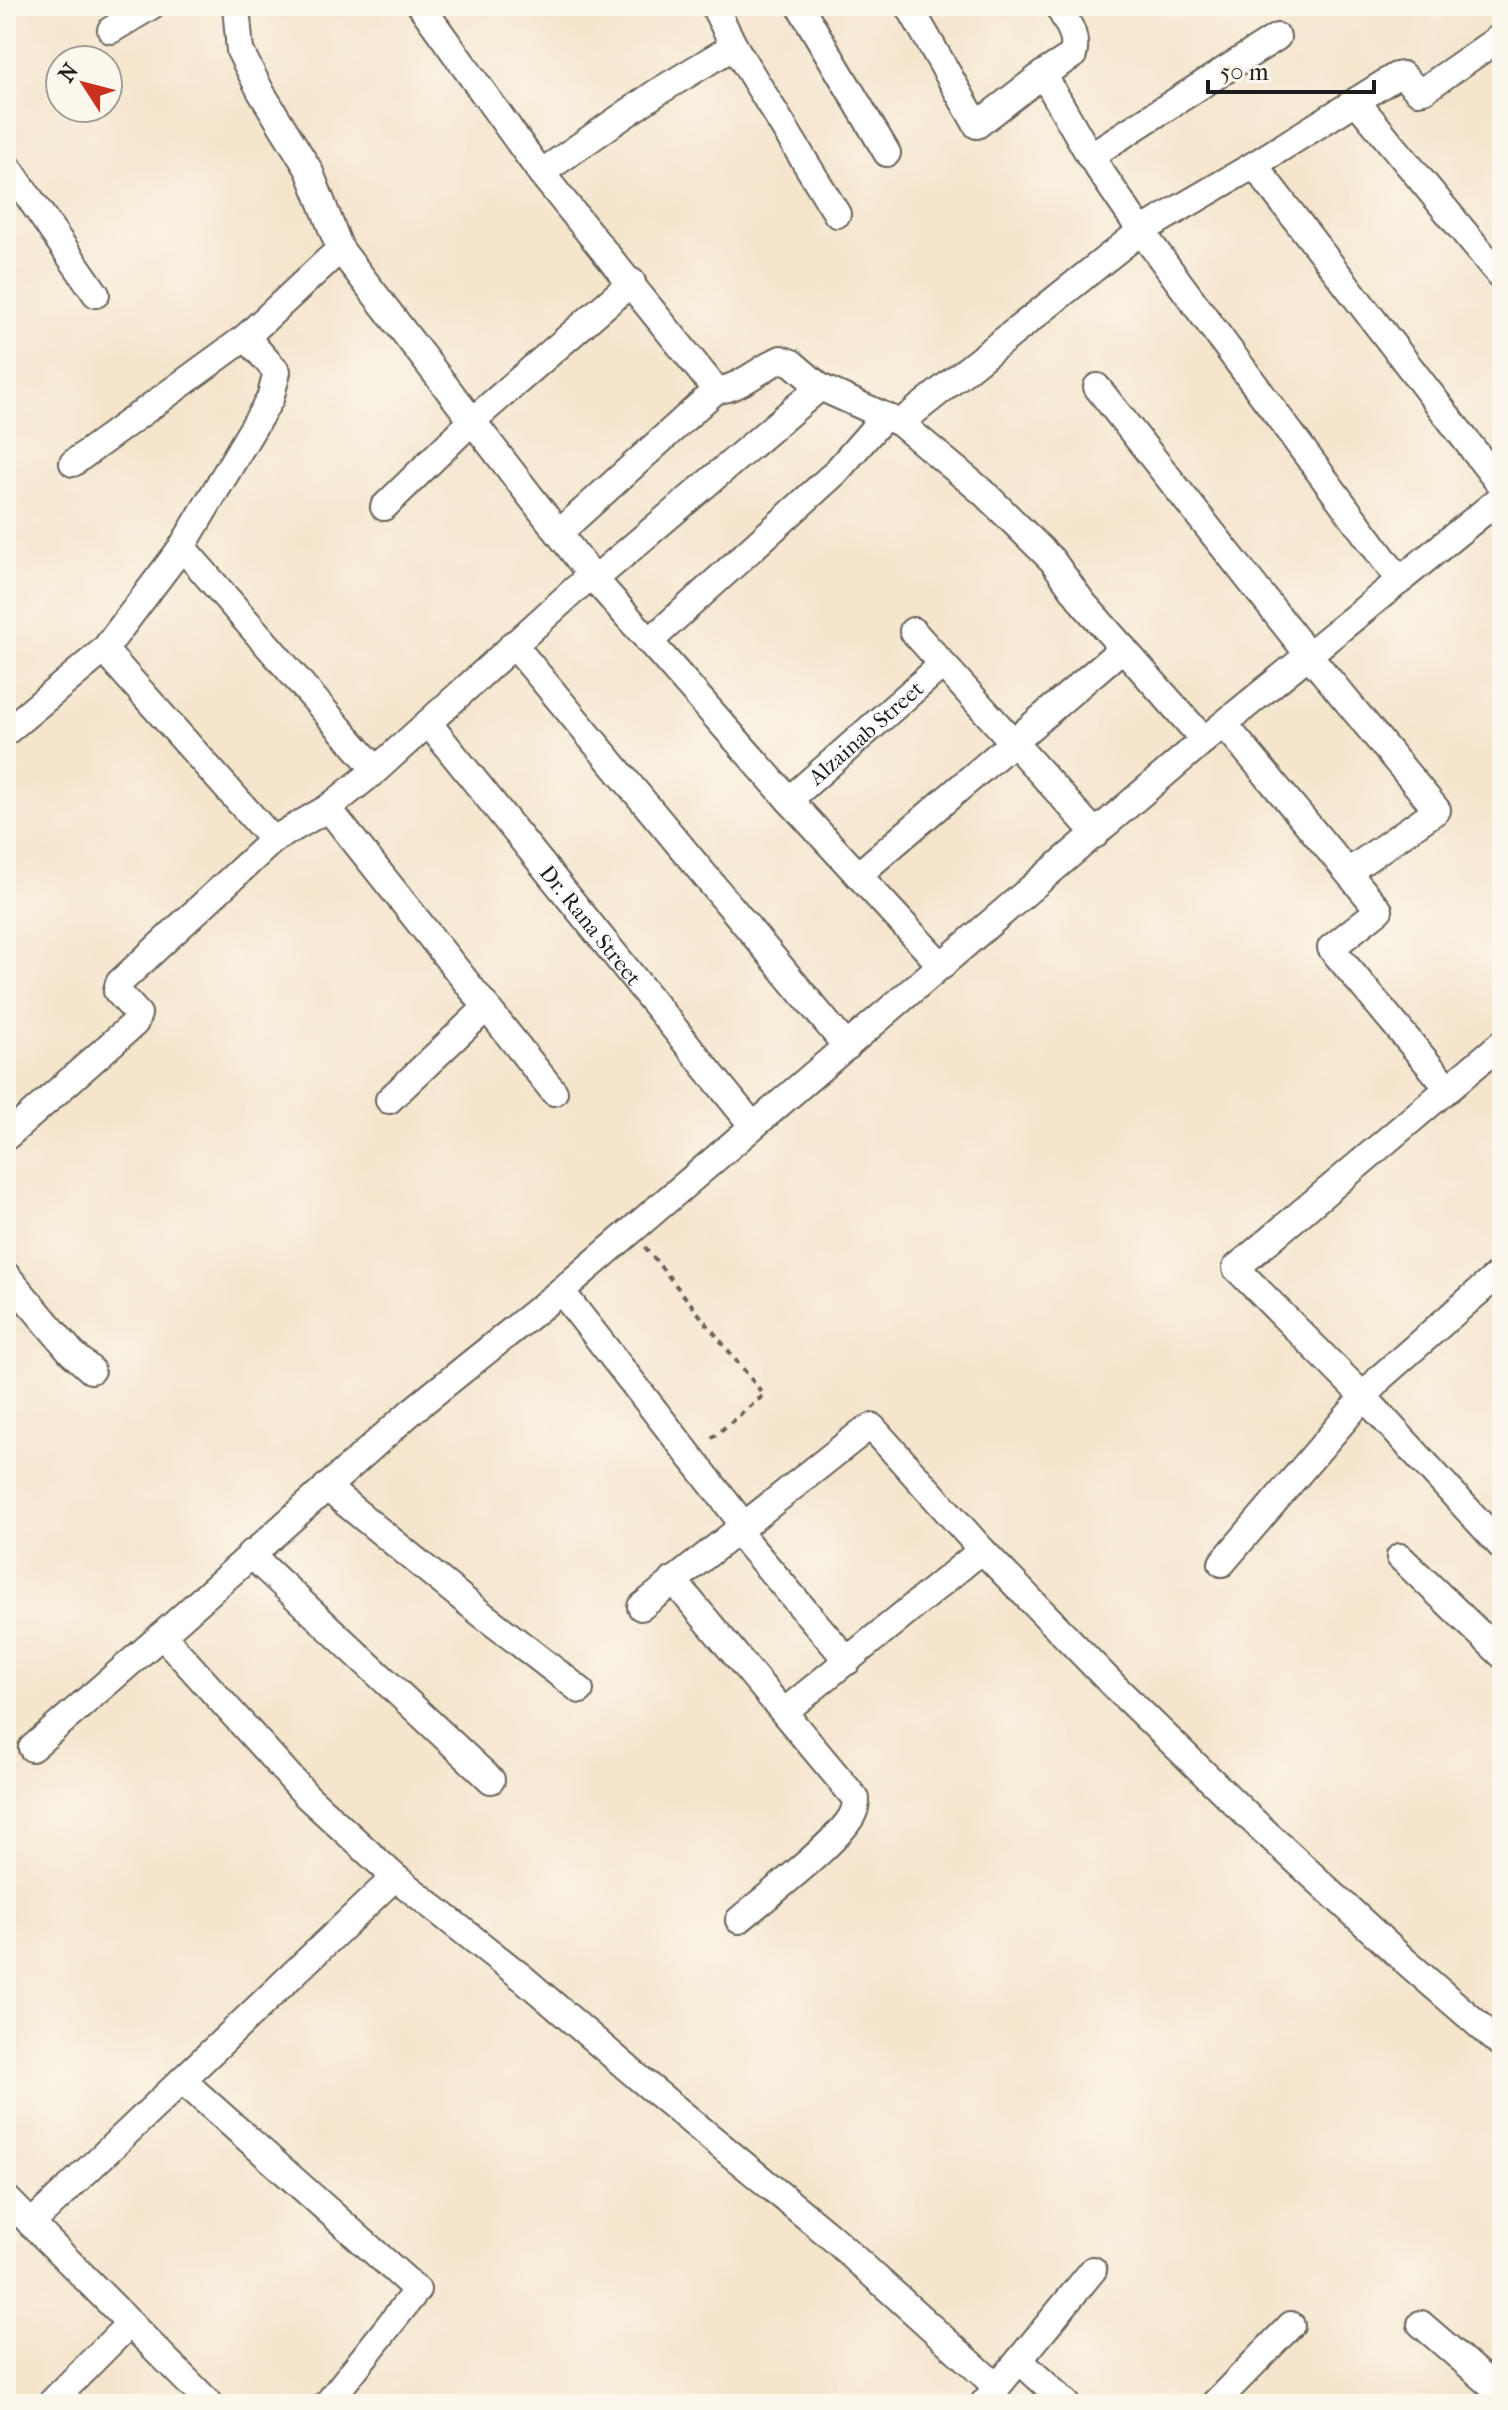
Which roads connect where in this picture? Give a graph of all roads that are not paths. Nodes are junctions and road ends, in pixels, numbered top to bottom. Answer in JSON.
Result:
{"nodes":[{"id":1,"x":151,"y":6,"type":"edge"},
{"id":2,"x":236,"y":6,"type":"edge"},
{"id":3,"x":421,"y":6,"type":"edge"},
{"id":4,"x":714,"y":6,"type":"edge"},
{"id":5,"x":800,"y":6,"type":"edge"},
{"id":6,"x":909,"y":6,"type":"edge"},
{"id":7,"x":1058,"y":6,"type":"edge"},
{"id":8,"x":111,"y":30,"type":"dead end"},
{"id":9,"x":1502,"y":36,"type":"edge"},
{"id":10,"x":1277,"y":37,"type":"dead end"},
{"id":11,"x":734,"y":46,"type":"junction"},
{"id":12,"x":1043,"y":74,"type":"junction"},
{"id":13,"x":1356,"y":101,"type":"junction"},
{"id":14,"x":887,"y":153,"type":"dead end"},
{"id":15,"x":1090,"y":156,"type":"junction"},
{"id":16,"x":6,"y":164,"type":"edge"},
{"id":17,"x":1254,"y":165,"type":"junction"},
{"id":18,"x":541,"y":173,"type":"junction"},
{"id":19,"x":837,"y":214,"type":"dead end"},
{"id":20,"x":1141,"y":231,"type":"junction"},
{"id":21,"x":340,"y":249,"type":"junction"},
{"id":22,"x":1502,"y":278,"type":"edge"},
{"id":23,"x":632,"y":282,"type":"junction"},
{"id":24,"x":96,"y":294,"type":"dead end"},
{"id":25,"x":246,"y":337,"type":"junction"},
{"id":26,"x":820,"y":387,"type":"junction"},
{"id":27,"x":1097,"y":387,"type":"dead end"},
{"id":28,"x":716,"y":390,"type":"junction"},
{"id":29,"x":893,"y":420,"type":"junction"},
{"id":30,"x":472,"y":421,"type":"junction"},
{"id":31,"x":73,"y":463,"type":"dead end"},
{"id":32,"x":1502,"y":487,"type":"edge"},
{"id":33,"x":1502,"y":497,"type":"edge"},
{"id":34,"x":384,"y":507,"type":"dead end"},
{"id":35,"x":559,"y":533,"type":"junction"},
{"id":36,"x":182,"y":547,"type":"junction"},
{"id":37,"x":593,"y":577,"type":"junction"},
{"id":38,"x":1400,"y":581,"type":"junction"},
{"id":39,"x":913,"y":631,"type":"dead end"},
{"id":40,"x":649,"y":642,"type":"junction"},
{"id":41,"x":513,"y":644,"type":"junction"},
{"id":42,"x":1123,"y":648,"type":"junction"},
{"id":43,"x":104,"y":650,"type":"junction"},
{"id":44,"x":1308,"y":654,"type":"junction"},
{"id":45,"x":942,"y":665,"type":"junction"},
{"id":46,"x":429,"y":724,"type":"junction"},
{"id":47,"x":6,"y":732,"type":"edge"},
{"id":48,"x":1214,"y":732,"type":"junction"},
{"id":49,"x":1012,"y":742,"type":"junction"},
{"id":50,"x":376,"y":770,"type":"junction"},
{"id":51,"x":789,"y":800,"type":"junction"},
{"id":52,"x":328,"y":808,"type":"junction"},
{"id":53,"x":1096,"y":834,"type":"junction"},
{"id":54,"x":273,"y":840,"type":"junction"},
{"id":55,"x":1348,"y":872,"type":"junction"},
{"id":56,"x":858,"y":875,"type":"junction"},
{"id":57,"x":942,"y":966,"type":"junction"},
{"id":58,"x":487,"y":1007,"type":"junction"},
{"id":59,"x":1501,"y":1046,"type":"edge"},
{"id":60,"x":847,"y":1047,"type":"junction"},
{"id":61,"x":1449,"y":1089,"type":"junction"},
{"id":62,"x":554,"y":1092,"type":"dead end"},
{"id":63,"x":389,"y":1100,"type":"dead end"},
{"id":64,"x":753,"y":1126,"type":"junction"},
{"id":65,"x":6,"y":1137,"type":"edge"},
{"id":66,"x":1502,"y":1271,"type":"edge"},
{"id":67,"x":6,"y":1275,"type":"edge"},
{"id":68,"x":561,"y":1291,"type":"junction"},
{"id":69,"x":91,"y":1370,"type":"dead end"},
{"id":70,"x":1364,"y":1397,"type":"junction"},
{"id":71,"x":326,"y":1487,"type":"junction"},
{"id":72,"x":739,"y":1527,"type":"junction"},
{"id":73,"x":1502,"y":1547,"type":"edge"},
{"id":74,"x":982,"y":1550,"type":"junction"},
{"id":75,"x":250,"y":1554,"type":"junction"},
{"id":76,"x":1400,"y":1557,"type":"dead end"},
{"id":77,"x":1222,"y":1563,"type":"dead end"},
{"id":78,"x":673,"y":1580,"type":"junction"},
{"id":79,"x":641,"y":1607,"type":"dead end"},
{"id":80,"x":162,"y":1635,"type":"junction"},
{"id":81,"x":1502,"y":1655,"type":"edge"},
{"id":82,"x":848,"y":1661,"type":"junction"},
{"id":83,"x":580,"y":1690,"type":"dead end"},
{"id":84,"x":784,"y":1712,"type":"junction"},
{"id":85,"x":32,"y":1748,"type":"dead end"},
{"id":86,"x":491,"y":1780,"type":"dead end"},
{"id":87,"x":395,"y":1877,"type":"junction"},
{"id":88,"x":739,"y":1920,"type":"dead end"},
{"id":89,"x":1502,"y":2045,"type":"edge"},
{"id":90,"x":182,"y":2080,"type":"junction"},
{"id":91,"x":6,"y":2198,"type":"edge"},
{"id":92,"x":31,"y":2224,"type":"junction"},
{"id":93,"x":1093,"y":2270,"type":"dead end"},
{"id":94,"x":130,"y":2323,"type":"junction"},
{"id":95,"x":1421,"y":2324,"type":"dead end"},
{"id":96,"x":1291,"y":2325,"type":"dead end"},
{"id":97,"x":1020,"y":2361,"type":"junction"},
{"id":98,"x":1497,"y":2394,"type":"edge"},
{"id":99,"x":990,"y":2396,"type":"edge"},
{"id":100,"x":50,"y":2404,"type":"edge"},
{"id":101,"x":210,"y":2404,"type":"edge"},
{"id":102,"x":327,"y":2404,"type":"edge"},
{"id":103,"x":1067,"y":2404,"type":"edge"},
{"id":104,"x":1214,"y":2404,"type":"edge"}],
"edges":[{"from":1,"to":8,"type":"street"},
{"from":2,"to":21,"type":"street"},
{"from":3,"to":18,"type":"street"},
{"from":4,"to":11,"type":"street"},
{"from":5,"to":14,"type":"street"},
{"from":6,"to":12,"type":"street"},
{"from":7,"to":12,"type":"street"},
{"from":9,"to":13,"type":"street"},
{"from":10,"to":15,"type":"street"},
{"from":11,"to":18,"type":"street"},
{"from":11,"to":19,"type":"street"},
{"from":12,"to":15,"type":"street"},
{"from":13,"to":17,"type":"street"},
{"from":13,"to":22,"type":"street"},
{"from":15,"to":20,"type":"street"},
{"from":16,"to":24,"type":"street"},
{"from":17,"to":20,"type":"street"},
{"from":17,"to":32,"type":"street"},
{"from":18,"to":23,"type":"street"},
{"from":20,"to":29,"type":"street"},
{"from":20,"to":38,"type":"street"},
{"from":21,"to":25,"type":"street"},
{"from":21,"to":30,"type":"street"},
{"from":23,"to":28,"type":"street"},
{"from":23,"to":30,"type":"street"},
{"from":25,"to":31,"type":"street"},
{"from":25,"to":36,"type":"street"},
{"from":26,"to":28,"type":"street"},
{"from":26,"to":29,"type":"street"},
{"from":26,"to":37,"type":"street"},
{"from":27,"to":44,"type":"street"},
{"from":28,"to":35,"type":"street"},
{"from":29,"to":40,"type":"street"},
{"from":29,"to":42,"type":"street"},
{"from":30,"to":34,"type":"street"},
{"from":30,"to":35,"type":"street"},
{"from":33,"to":38,"type":"street"},
{"from":35,"to":37,"type":"street"},
{"from":36,"to":43,"type":"street"},
{"from":36,"to":50,"type":"street"},
{"from":37,"to":40,"type":"street"},
{"from":37,"to":41,"type":"street"},
{"from":38,"to":44,"type":"street"},
{"from":39,"to":45,"type":"street"},
{"from":40,"to":51,"type":"street"},
{"from":41,"to":46,"type":"street"},
{"from":41,"to":60,"type":"street"},
{"from":42,"to":48,"type":"street"},
{"from":42,"to":49,"type":"street"},
{"from":43,"to":47,"type":"street"},
{"from":43,"to":54,"type":"street"},
{"from":44,"to":48,"type":"street"},
{"from":44,"to":55,"type":"street"},
{"from":45,"to":49,"type":"street"},
{"from":45,"to":51,"type":"street","name":"Alzainab Street"},
{"from":46,"to":50,"type":"street"},
{"from":46,"to":64,"type":"street","name":"Dr. Rana Street"},
{"from":48,"to":53,"type":"street"},
{"from":48,"to":55,"type":"street"},
{"from":49,"to":53,"type":"street"},
{"from":49,"to":56,"type":"street"},
{"from":50,"to":52,"type":"street"},
{"from":51,"to":56,"type":"street"},
{"from":52,"to":54,"type":"street"},
{"from":52,"to":58,"type":"street"},
{"from":53,"to":57,"type":"street"},
{"from":54,"to":65,"type":"street"},
{"from":55,"to":61,"type":"street"},
{"from":56,"to":57,"type":"street"},
{"from":57,"to":60,"type":"street"},
{"from":58,"to":62,"type":"street"},
{"from":58,"to":63,"type":"street"},
{"from":59,"to":61,"type":"street"},
{"from":60,"to":64,"type":"street"},
{"from":61,"to":70,"type":"street"},
{"from":64,"to":68,"type":"street"},
{"from":66,"to":70,"type":"street"},
{"from":67,"to":69,"type":"street"},
{"from":68,"to":71,"type":"street"},
{"from":68,"to":72,"type":"street"},
{"from":70,"to":73,"type":"street"},
{"from":70,"to":77,"type":"street"},
{"from":71,"to":75,"type":"street"},
{"from":71,"to":83,"type":"street"},
{"from":72,"to":74,"type":"street"},
{"from":72,"to":78,"type":"street"},
{"from":72,"to":82,"type":"street"},
{"from":74,"to":82,"type":"street"},
{"from":74,"to":89,"type":"street"},
{"from":75,"to":80,"type":"street"},
{"from":75,"to":86,"type":"street"},
{"from":76,"to":81,"type":"street"},
{"from":78,"to":79,"type":"street"},
{"from":78,"to":84,"type":"street"},
{"from":80,"to":85,"type":"street"},
{"from":80,"to":87,"type":"street"},
{"from":82,"to":84,"type":"street"},
{"from":84,"to":88,"type":"street"},
{"from":87,"to":90,"type":"street"},
{"from":87,"to":99,"type":"street"},
{"from":90,"to":92,"type":"street"},
{"from":90,"to":102,"type":"street"},
{"from":91,"to":92,"type":"street"},
{"from":92,"to":94,"type":"street"},
{"from":93,"to":97,"type":"street"},
{"from":94,"to":100,"type":"street"},
{"from":94,"to":101,"type":"street"},
{"from":95,"to":98,"type":"street"},
{"from":96,"to":104,"type":"street"},
{"from":97,"to":99,"type":"street"},
{"from":97,"to":103,"type":"street"}]}
